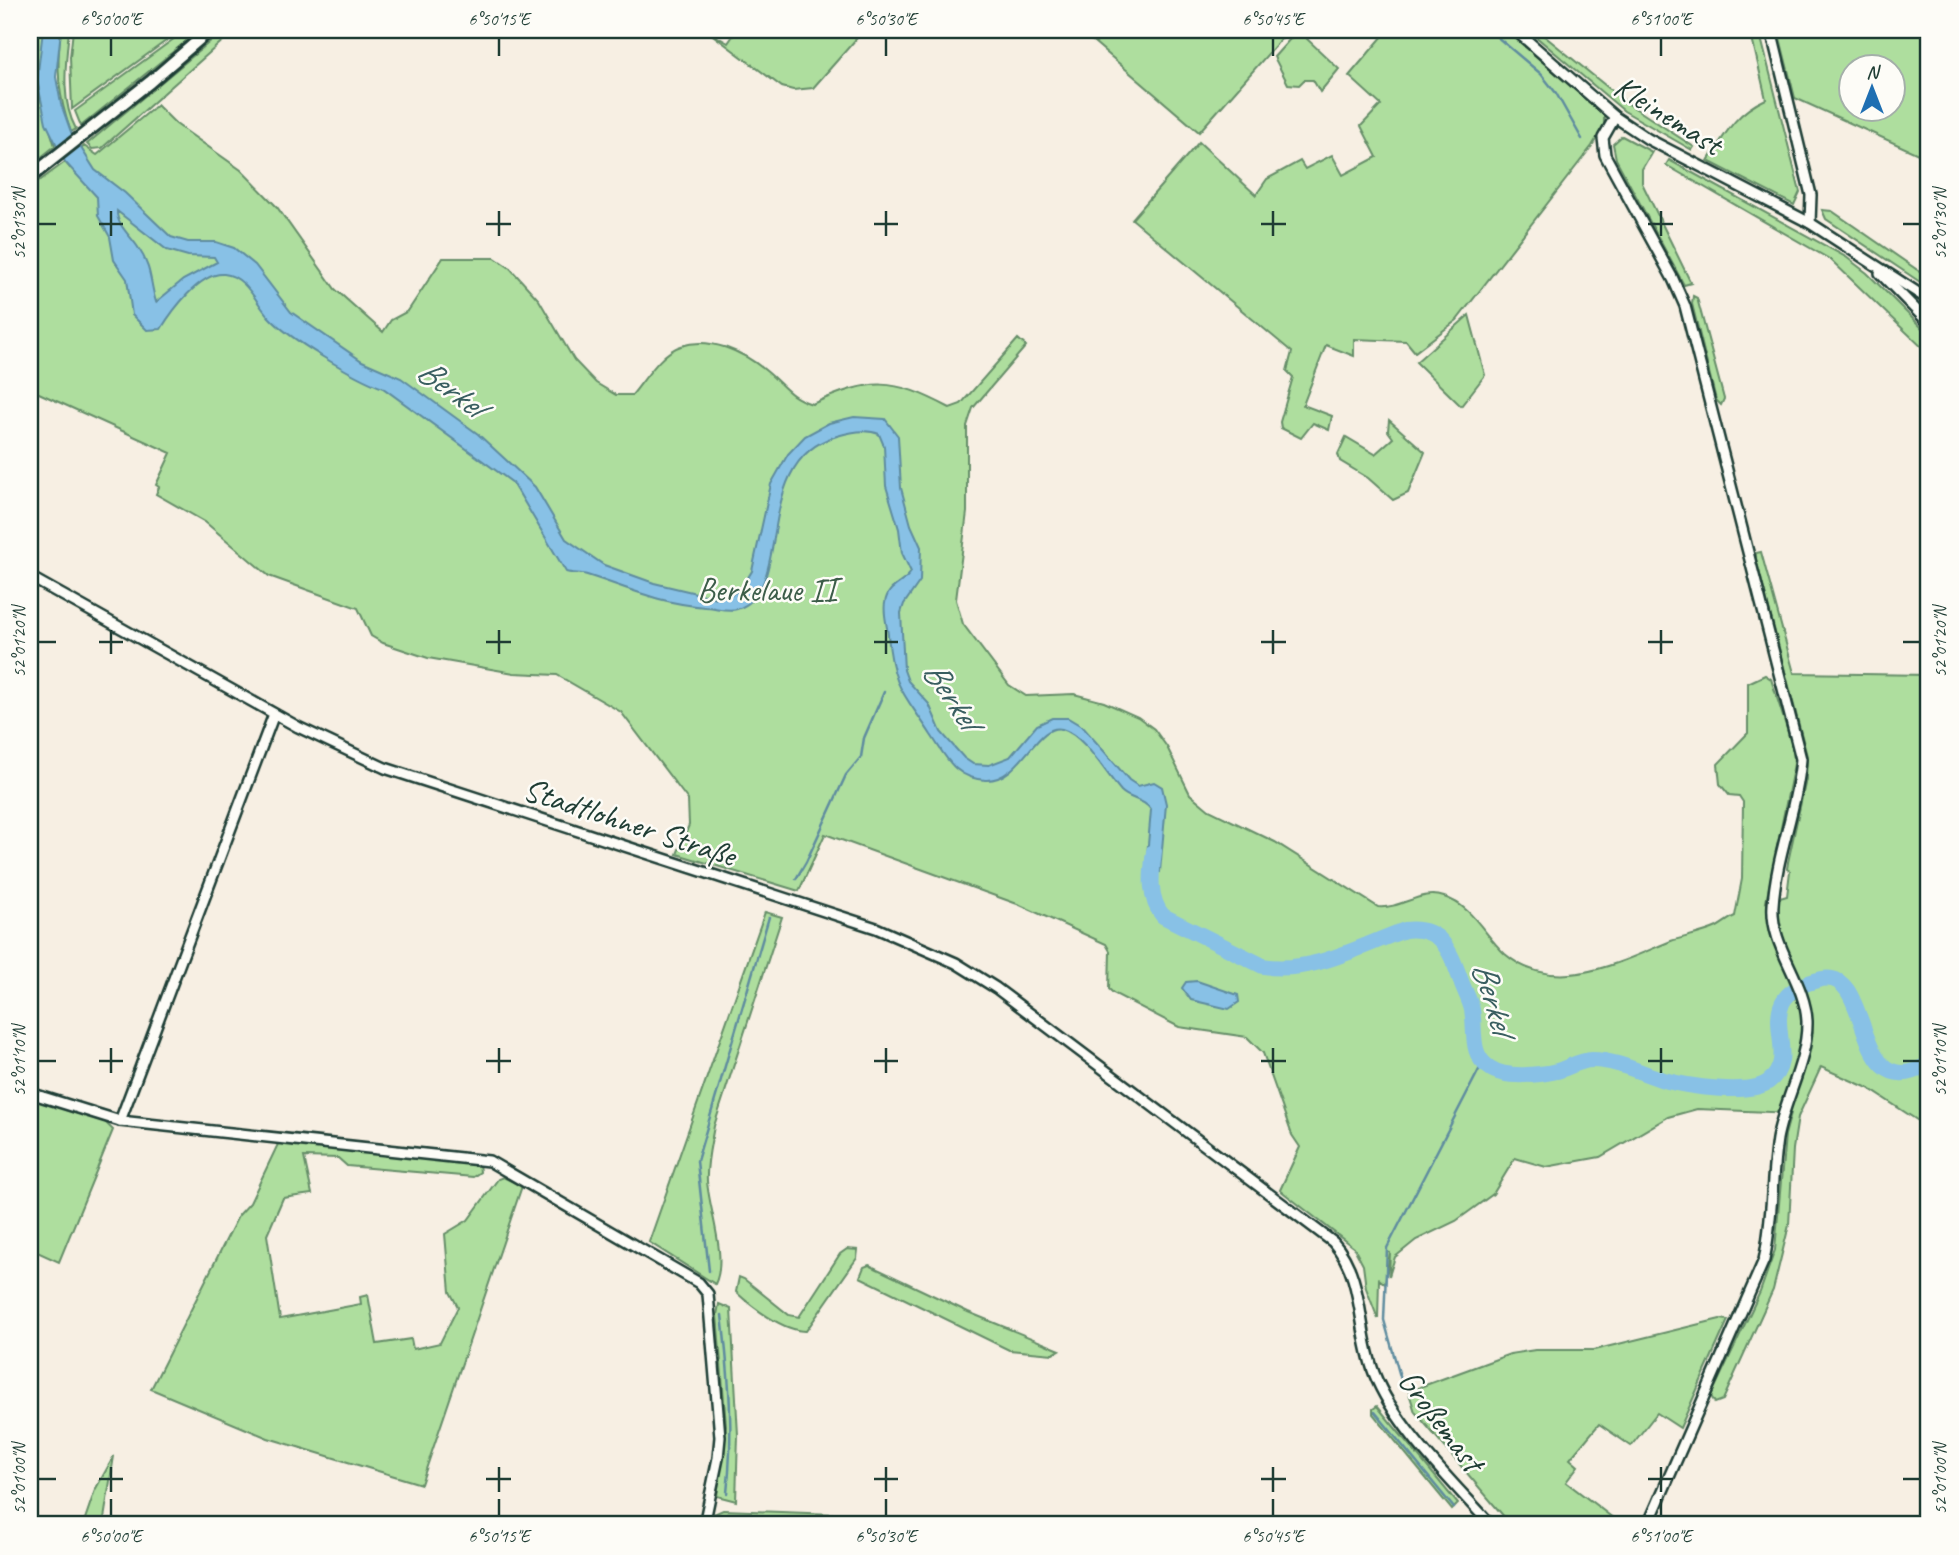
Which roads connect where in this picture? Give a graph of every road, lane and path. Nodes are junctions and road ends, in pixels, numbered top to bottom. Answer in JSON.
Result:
{"nodes":[{"id":1,"x":210,"y":30,"type":"edge"},
{"id":2,"x":1515,"y":30,"type":"edge"},
{"id":3,"x":1771,"y":30,"type":"edge"},
{"id":4,"x":1615,"y":117,"type":"junction"},
{"id":5,"x":30,"y":177,"type":"edge"},
{"id":6,"x":1810,"y":223,"type":"junction"},
{"id":7,"x":1867,"y":259,"type":"junction"},
{"id":8,"x":1929,"y":300,"type":"edge"},
{"id":9,"x":1929,"y":323,"type":"edge"},
{"id":10,"x":30,"y":577,"type":"edge"},
{"id":11,"x":274,"y":714,"type":"junction"},
{"id":12,"x":30,"y":1093,"type":"edge"},
{"id":13,"x":120,"y":1121,"type":"junction"},
{"id":14,"x":1347,"y":1257,"type":"joint"},
{"id":15,"x":704,"y":1525,"type":"edge"},
{"id":16,"x":1491,"y":1525,"type":"edge"},
{"id":17,"x":1647,"y":1525,"type":"edge"}],
"edges":[{"from":1,"to":5,"type":"main road"},
{"from":2,"to":4,"type":"street","name":"Kleinemast"},
{"from":3,"to":6,"type":"street"},
{"from":4,"to":6,"type":"street","name":"Kleinemast"},
{"from":4,"to":17,"type":"street"},
{"from":6,"to":7,"type":"street","name":"Kleinemast"},
{"from":7,"to":8,"type":"street","name":"Kleinemast"},
{"from":7,"to":9,"type":"street","name":"Kleinemast"},
{"from":10,"to":11,"type":"street","name":"Stadtlohner Straße"},
{"from":11,"to":13,"type":"street"},
{"from":11,"to":14,"type":"street","name":"Stadtlohner Straße"},
{"from":12,"to":13,"type":"street"},
{"from":13,"to":15,"type":"street"},
{"from":14,"to":16,"type":"street","name":"Großemast"}]}
